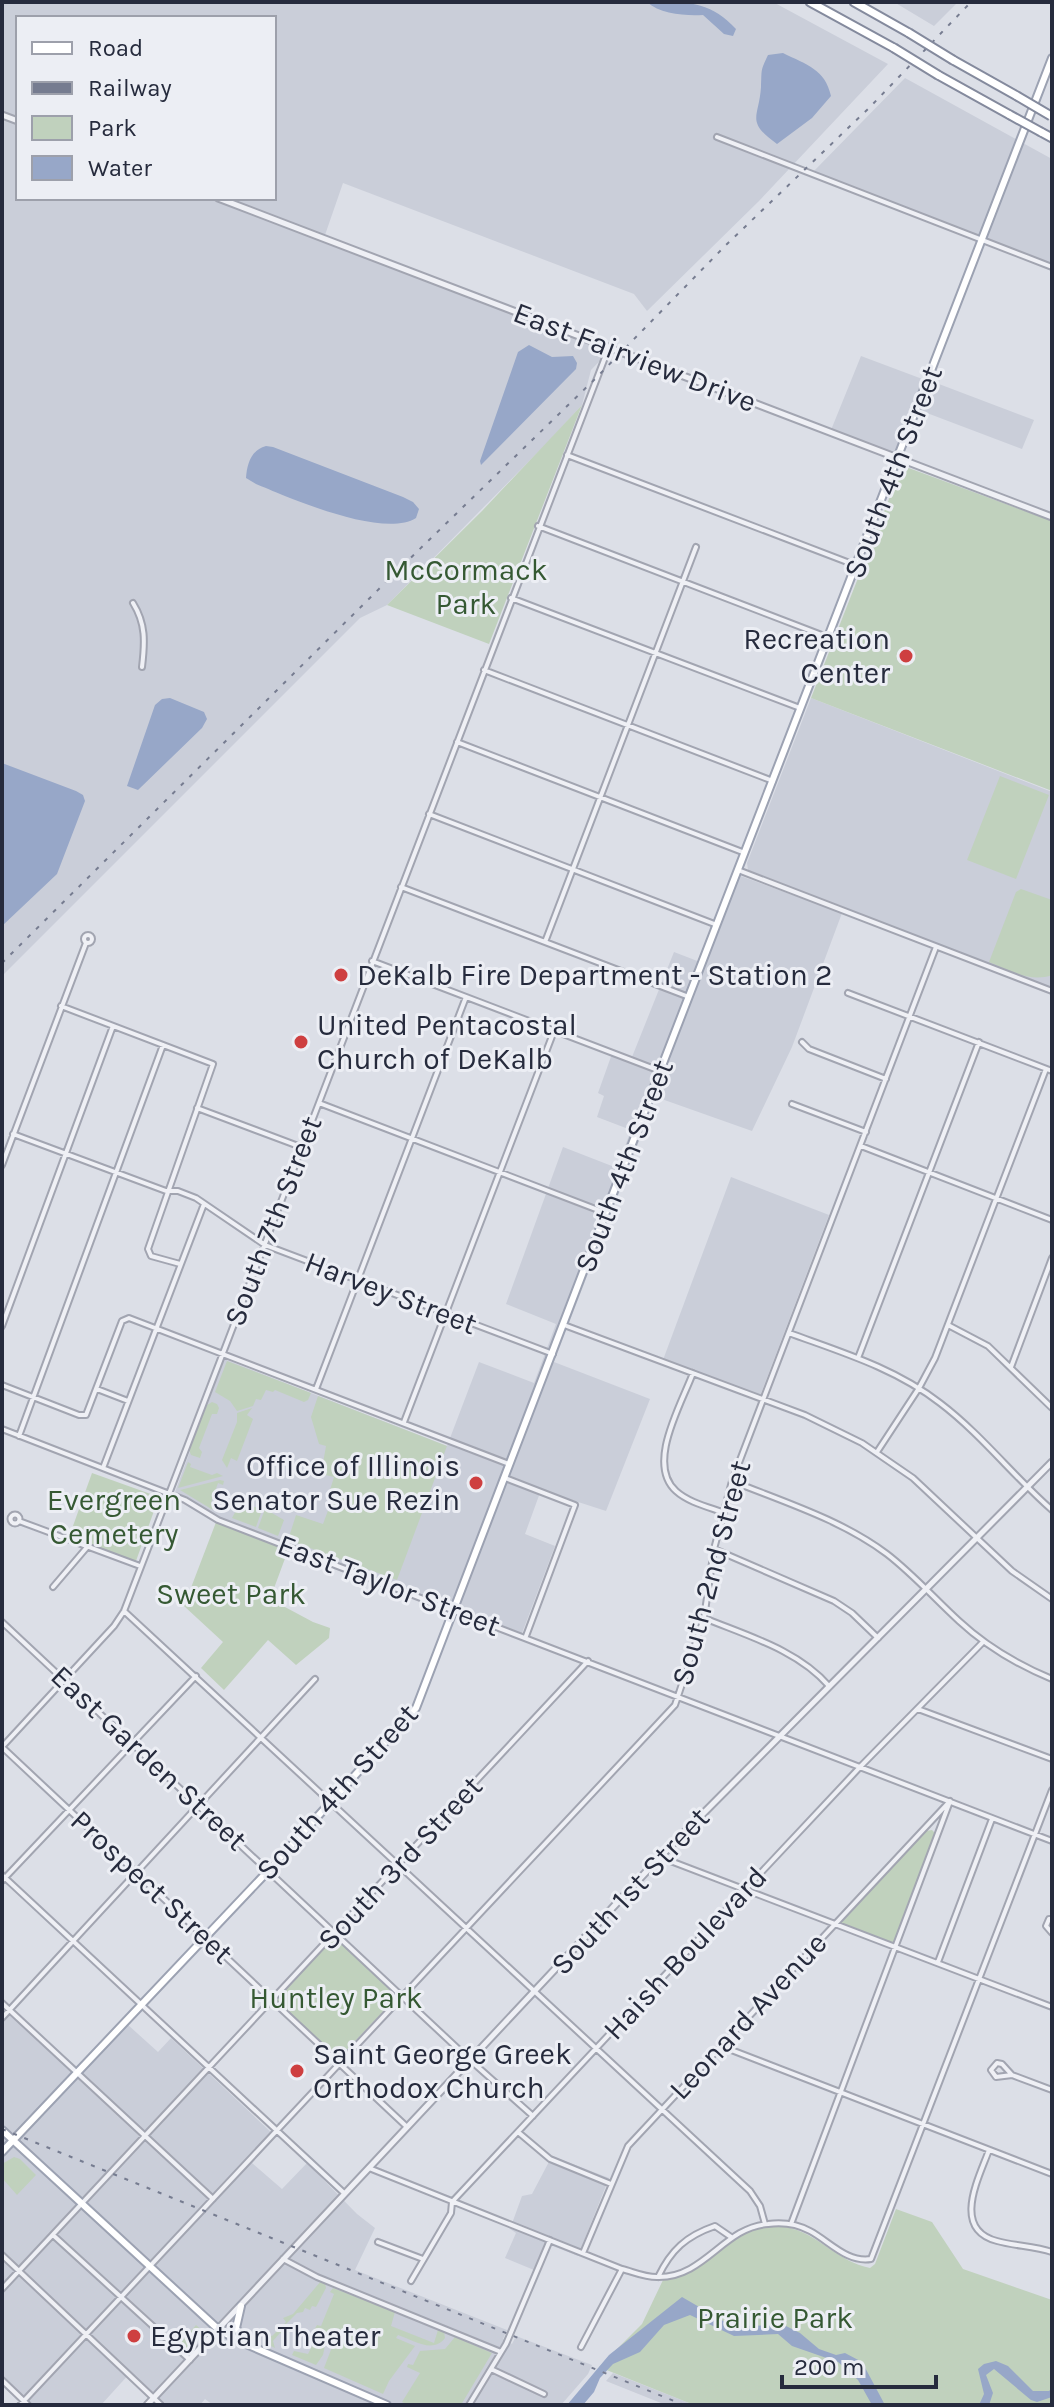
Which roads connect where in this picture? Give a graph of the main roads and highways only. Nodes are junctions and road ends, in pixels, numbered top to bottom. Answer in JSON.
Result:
{"nodes":[{"id":1,"x":810,"y":2,"type":"edge"},
{"id":2,"x":854,"y":2,"type":"edge"},
{"id":3,"x":1052,"y":58,"type":"edge"},
{"id":4,"x":1052,"y":116,"type":"edge"},
{"id":5,"x":1052,"y":138,"type":"edge"},
{"id":6,"x":2,"y":2130,"type":"edge"},
{"id":7,"x":14,"y":2141,"type":"junction"},
{"id":8,"x":2,"y":2152,"type":"edge"},
{"id":9,"x":241,"y":2306,"type":"road end"},
{"id":10,"x":246,"y":2344,"type":"junction"},
{"id":11,"x":372,"y":2402,"type":"edge"},
{"id":12,"x":387,"y":2405,"type":"edge"}],
"edges":[{"from":1,"to":5,"type":"highway","bridge":true},
{"from":2,"to":4,"type":"highway","bridge":true},
{"from":3,"to":7,"type":"main road","name":"South 4th Street"},
{"from":6,"to":7,"type":"main road"},
{"from":7,"to":8,"type":"main road","name":"South 4th Street"},
{"from":7,"to":10,"type":"main road"},
{"from":9,"to":10,"type":"main road"},
{"from":10,"to":11,"type":"main road"},
{"from":11,"to":12,"type":"main road"}]}
